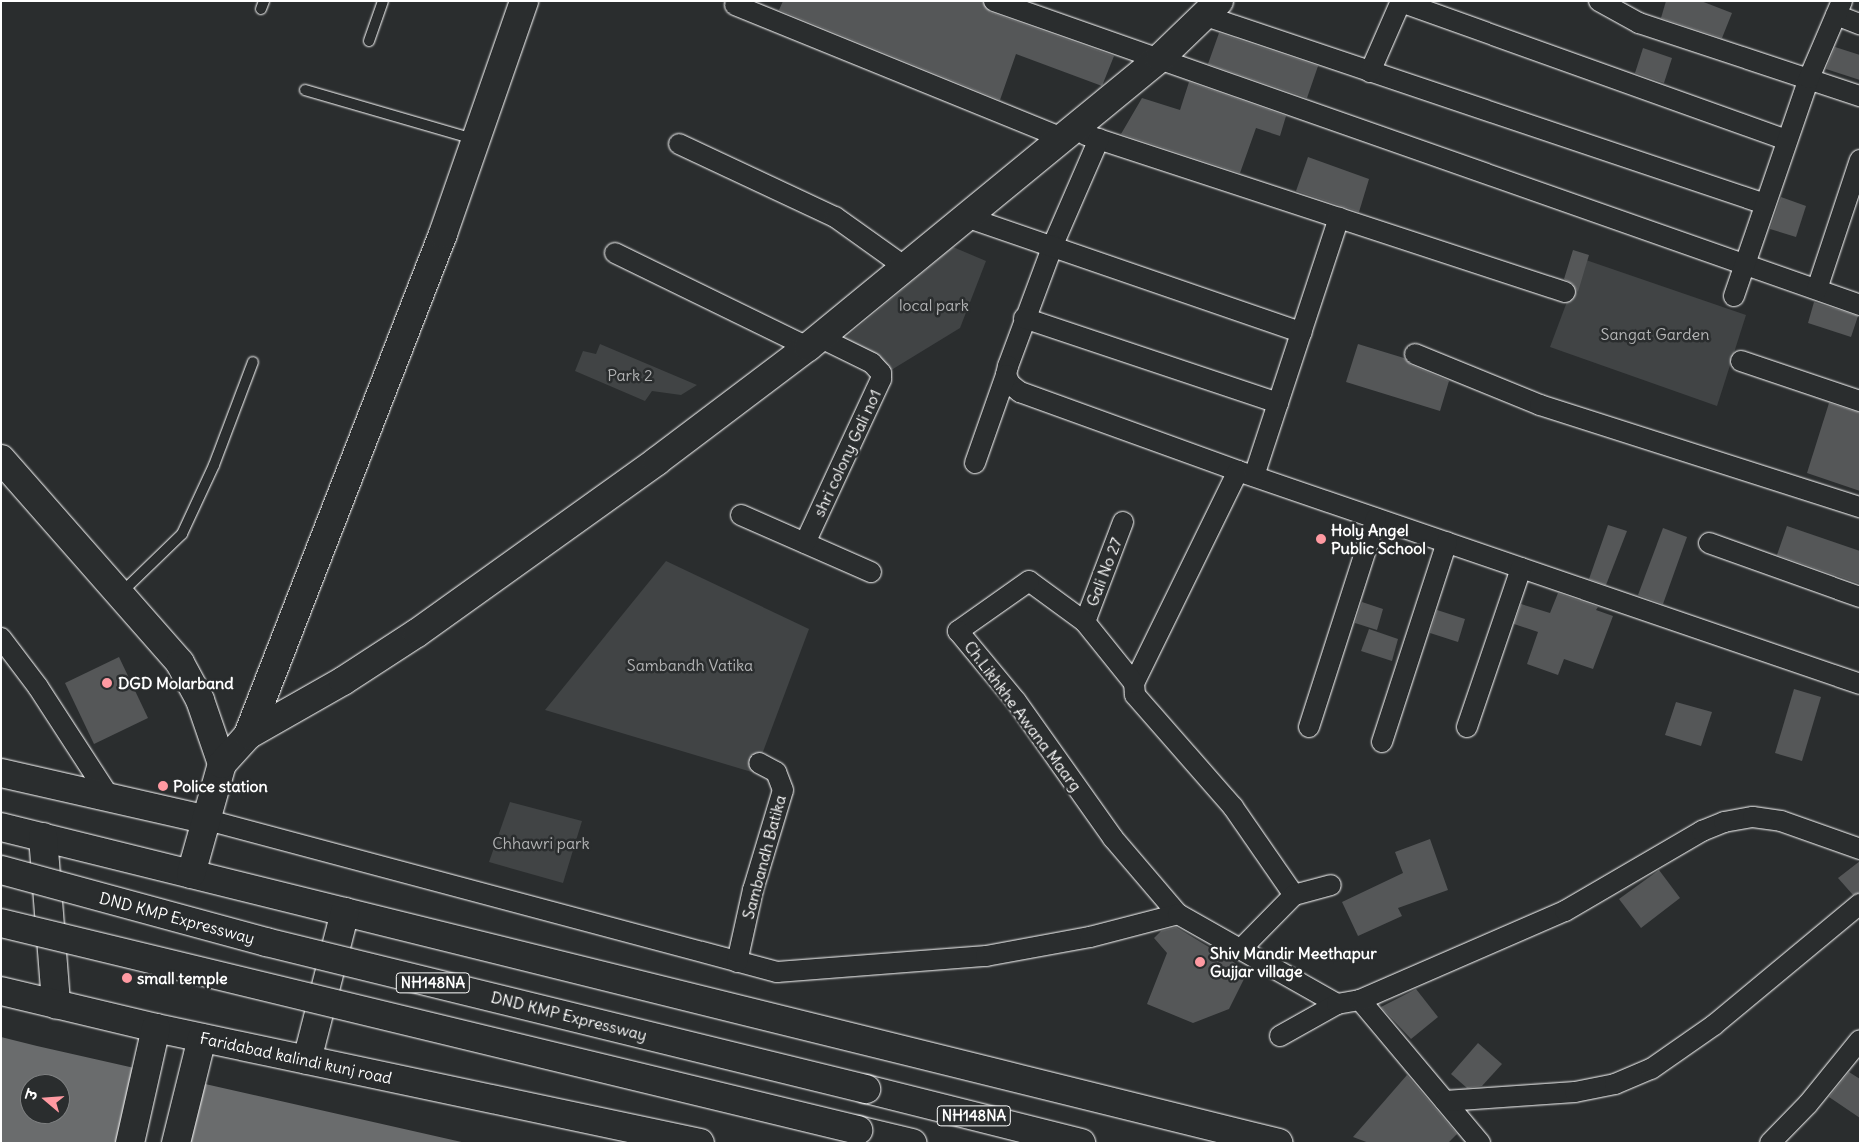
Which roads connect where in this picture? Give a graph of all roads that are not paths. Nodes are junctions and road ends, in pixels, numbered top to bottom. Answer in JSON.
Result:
{"nodes":[{"id":1,"x":383,"y":1,"type":"edge"},
{"id":2,"x":524,"y":1,"type":"edge"},
{"id":3,"x":994,"y":1,"type":"edge"},
{"id":4,"x":1401,"y":1,"type":"edge"},
{"id":5,"x":1599,"y":1,"type":"edge"},
{"id":6,"x":735,"y":5,"type":"dead end"},
{"id":7,"x":1211,"y":8,"type":"edge"},
{"id":8,"x":1839,"y":8,"type":"edge"},
{"id":9,"x":1860,"y":24,"type":"edge"},
{"id":10,"x":369,"y":41,"type":"dead end"},
{"id":11,"x":1160,"y":58,"type":"junction"},
{"id":12,"x":1370,"y":72,"type":"junction"},
{"id":13,"x":1809,"y":78,"type":"junction"},
{"id":14,"x":304,"y":90,"type":"dead end"},
{"id":15,"x":1860,"y":96,"type":"edge"},
{"id":16,"x":1068,"y":134,"type":"junction"},
{"id":17,"x":1099,"y":139,"type":"junction"},
{"id":18,"x":476,"y":140,"type":"junction"},
{"id":19,"x":1787,"y":140,"type":"junction"},
{"id":20,"x":679,"y":144,"type":"dead end"},
{"id":21,"x":1860,"y":160,"type":"edge"},
{"id":22,"x":1765,"y":204,"type":"junction"},
{"id":23,"x":966,"y":217,"type":"junction"},
{"id":24,"x":1339,"y":218,"type":"junction"},
{"id":25,"x":1053,"y":245,"type":"junction"},
{"id":26,"x":615,"y":253,"type":"dead end"},
{"id":27,"x":1745,"y":263,"type":"junction"},
{"id":28,"x":905,"y":267,"type":"junction"},
{"id":29,"x":1816,"y":289,"type":"junction"},
{"id":30,"x":1565,"y":292,"type":"dead end"},
{"id":31,"x":1734,"y":296,"type":"dead end"},
{"id":32,"x":1860,"y":305,"type":"edge"},
{"id":33,"x":1024,"y":318,"type":"junction"},
{"id":34,"x":1302,"y":333,"type":"junction"},
{"id":35,"x":814,"y":342,"type":"junction"},
{"id":36,"x":1415,"y":354,"type":"dead end"},
{"id":37,"x":1742,"y":361,"type":"dead end"},
{"id":38,"x":253,"y":362,"type":"dead end"},
{"id":39,"x":1006,"y":375,"type":"junction"},
{"id":40,"x":1860,"y":401,"type":"edge"},
{"id":41,"x":1278,"y":403,"type":"junction"},
{"id":42,"x":1,"y":459,"type":"edge"},
{"id":43,"x":975,"y":463,"type":"dead end"},
{"id":44,"x":1246,"y":474,"type":"junction"},
{"id":45,"x":1860,"y":507,"type":"edge"},
{"id":46,"x":741,"y":515,"type":"dead end"},
{"id":47,"x":1376,"y":518,"type":"junction"},
{"id":48,"x":1123,"y":522,"type":"dead end"},
{"id":49,"x":1447,"y":542,"type":"junction"},
{"id":50,"x":805,"y":543,"type":"junction"},
{"id":51,"x":1709,"y":543,"type":"dead end"},
{"id":52,"x":1521,"y":568,"type":"junction"},
{"id":53,"x":871,"y":572,"type":"dead end"},
{"id":54,"x":120,"y":594,"type":"junction"},
{"id":55,"x":1860,"y":597,"type":"edge"},
{"id":56,"x":1085,"y":622,"type":"junction"},
{"id":57,"x":1,"y":638,"type":"edge"},
{"id":58,"x":1134,"y":683,"type":"junction"},
{"id":59,"x":1860,"y":684,"type":"edge"},
{"id":60,"x":1467,"y":726,"type":"dead end"},
{"id":61,"x":1309,"y":727,"type":"dead end"},
{"id":62,"x":248,"y":735,"type":"junction"},
{"id":63,"x":1382,"y":742,"type":"dead end"},
{"id":64,"x":759,"y":763,"type":"dead end"},
{"id":65,"x":222,"y":764,"type":"junction"},
{"id":66,"x":1,"y":773,"type":"edge"},
{"id":67,"x":110,"y":798,"type":"junction"},
{"id":68,"x":204,"y":819,"type":"junction"},
{"id":69,"x":1,"y":827,"type":"edge"},
{"id":70,"x":43,"y":837,"type":"junction"},
{"id":71,"x":1860,"y":849,"type":"edge"},
{"id":72,"x":1,"y":870,"type":"edge"},
{"id":73,"x":191,"y":874,"type":"junction"},
{"id":74,"x":1332,"y":885,"type":"dead end"},
{"id":75,"x":1294,"y":895,"type":"junction"},
{"id":76,"x":1860,"y":904,"type":"edge"},
{"id":77,"x":345,"y":912,"type":"junction"},
{"id":78,"x":1178,"y":914,"type":"junction"},
{"id":79,"x":1,"y":923,"type":"edge"},
{"id":80,"x":1241,"y":949,"type":"junction"},
{"id":81,"x":737,"y":962,"type":"junction"},
{"id":82,"x":1,"y":991,"type":"edge"},
{"id":83,"x":1360,"y":1000,"type":"junction"},
{"id":84,"x":56,"y":1004,"type":"junction"},
{"id":85,"x":1337,"y":1004,"type":"junction"},
{"id":86,"x":1280,"y":1036,"type":"dead end"},
{"id":87,"x":154,"y":1040,"type":"junction"},
{"id":88,"x":1860,"y":1040,"type":"edge"},
{"id":89,"x":200,"y":1048,"type":"junction"},
{"id":90,"x":307,"y":1060,"type":"junction"},
{"id":91,"x":1445,"y":1101,"type":"junction"},
{"id":92,"x":130,"y":1143,"type":"edge"},
{"id":93,"x":176,"y":1143,"type":"edge"},
{"id":94,"x":700,"y":1143,"type":"edge"},
{"id":95,"x":912,"y":1143,"type":"edge"},
{"id":96,"x":1081,"y":1143,"type":"edge"},
{"id":97,"x":1279,"y":1143,"type":"edge"},
{"id":98,"x":1480,"y":1143,"type":"edge"},
{"id":99,"x":1770,"y":1143,"type":"edge"}],
"edges":[{"from":1,"to":10,"type":"lane"},
{"from":2,"to":18,"type":"main road"},
{"from":3,"to":11,"type":"street"},
{"from":4,"to":12,"type":"street"},
{"from":4,"to":19,"type":"street"},
{"from":5,"to":13,"type":"street"},
{"from":6,"to":16,"type":"street"},
{"from":7,"to":11,"type":"main road"},
{"from":7,"to":12,"type":"street"},
{"from":8,"to":9,"type":"street"},
{"from":8,"to":13,"type":"street"},
{"from":11,"to":16,"type":"main road"},
{"from":11,"to":27,"type":"street"},
{"from":12,"to":22,"type":"street"},
{"from":13,"to":15,"type":"street"},
{"from":13,"to":19,"type":"street"},
{"from":14,"to":18,"type":"lane"},
{"from":16,"to":17,"type":"street"},
{"from":16,"to":23,"type":"main road"},
{"from":17,"to":24,"type":"street"},
{"from":17,"to":25,"type":"street"},
{"from":18,"to":62,"type":"main road"},
{"from":19,"to":22,"type":"street"},
{"from":20,"to":28,"type":"street"},
{"from":21,"to":29,"type":"street"},
{"from":22,"to":27,"type":"street"},
{"from":23,"to":25,"type":"street"},
{"from":23,"to":28,"type":"main road"},
{"from":24,"to":30,"type":"street"},
{"from":24,"to":34,"type":"street"},
{"from":25,"to":33,"type":"street"},
{"from":25,"to":34,"type":"street"},
{"from":26,"to":35,"type":"street"},
{"from":27,"to":29,"type":"street"},
{"from":27,"to":31,"type":"street"},
{"from":28,"to":35,"type":"main road"},
{"from":29,"to":32,"type":"street"},
{"from":33,"to":39,"type":"street"},
{"from":33,"to":41,"type":"street"},
{"from":34,"to":41,"type":"street"},
{"from":35,"to":50,"type":"street","name":"shri colony Gali no1"},
{"from":35,"to":62,"type":"main road"},
{"from":36,"to":45,"type":"street"},
{"from":37,"to":40,"type":"street"},
{"from":38,"to":54,"type":"lane"},
{"from":39,"to":43,"type":"street"},
{"from":39,"to":44,"type":"street"},
{"from":41,"to":44,"type":"street"},
{"from":42,"to":54,"type":"main road"},
{"from":44,"to":47,"type":"street"},
{"from":44,"to":58,"type":"street"},
{"from":46,"to":50,"type":"street"},
{"from":47,"to":49,"type":"street"},
{"from":47,"to":61,"type":"street"},
{"from":48,"to":56,"type":"street","name":"Gali No 27"},
{"from":49,"to":52,"type":"street"},
{"from":49,"to":63,"type":"street"},
{"from":50,"to":53,"type":"street"},
{"from":51,"to":55,"type":"street"},
{"from":52,"to":59,"type":"street"},
{"from":52,"to":60,"type":"street"},
{"from":54,"to":65,"type":"main road"},
{"from":56,"to":58,"type":"street","name":"Ch.Likhkhe Awana Maarg"},
{"from":56,"to":78,"type":"street","name":"Ch.Likhkhe Awana Maarg"},
{"from":57,"to":67,"type":"street"},
{"from":58,"to":75,"type":"street","name":"Ch.Likhkhe Awana Maarg"},
{"from":62,"to":65,"type":"main road"},
{"from":64,"to":81,"type":"street","name":"Sambandh Batika"},
{"from":65,"to":68,"type":"main road"},
{"from":66,"to":67,"type":"main road"},
{"from":67,"to":68,"type":"main road"},
{"from":68,"to":73,"type":"main road"},
{"from":68,"to":81,"type":"street"},
{"from":69,"to":70,"type":"main road"},
{"from":70,"to":73,"type":"main road"},
{"from":70,"to":84,"type":"main road"},
{"from":71,"to":83,"type":"street"},
{"from":72,"to":96,"type":"main road","name":"DND KMP Expressway","number":"NH148NA","bridge":true},
{"from":73,"to":77,"type":"main road"},
{"from":74,"to":75,"type":"street"},
{"from":75,"to":80,"type":"street"},
{"from":76,"to":91,"type":"street"},
{"from":77,"to":90,"type":"main road"},
{"from":77,"to":97,"type":"main road"},
{"from":78,"to":80,"type":"street"},
{"from":78,"to":81,"type":"street"},
{"from":79,"to":95,"type":"main road","number":"NH148NA","bridge":true},
{"from":80,"to":85,"type":"street"},
{"from":82,"to":84,"type":"main road","name":"Faridabad kalindi kunj road"},
{"from":83,"to":85,"type":"street"},
{"from":83,"to":91,"type":"street"},
{"from":84,"to":87,"type":"main road","name":"Faridabad kalindi kunj road"},
{"from":85,"to":86,"type":"street"},
{"from":87,"to":89,"type":"main road","name":"Faridabad kalindi kunj road"},
{"from":87,"to":92,"type":"main road"},
{"from":88,"to":99,"type":"street"},
{"from":89,"to":90,"type":"main road","name":"Faridabad kalindi kunj road"},
{"from":89,"to":93,"type":"main road"},
{"from":90,"to":94,"type":"main road","name":"Faridabad kalindi kunj road"},
{"from":91,"to":98,"type":"street"}]}
